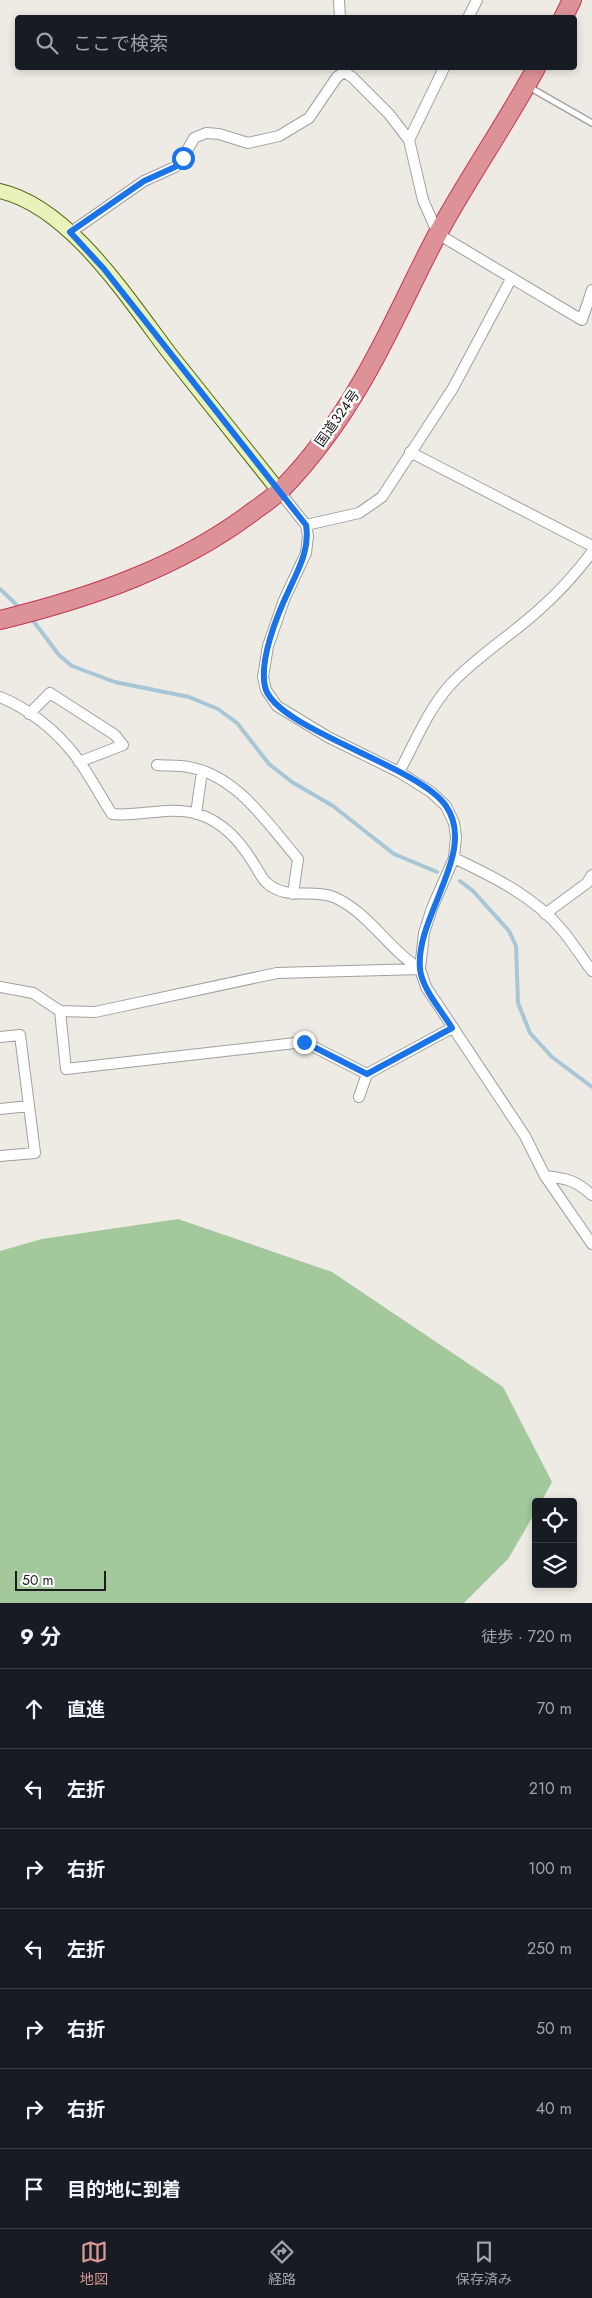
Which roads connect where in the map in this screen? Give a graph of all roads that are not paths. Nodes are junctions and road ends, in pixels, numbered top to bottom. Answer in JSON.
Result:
{"nodes":[{"id":1,"x":339,"y":0,"type":"edge"},
{"id":2,"x":477,"y":0,"type":"edge"},
{"id":3,"x":572,"y":0,"type":"edge"},
{"id":4,"x":340,"y":15,"type":"edge"},
{"id":5,"x":470,"y":15,"type":"edge"},
{"id":6,"x":564,"y":15,"type":"edge"},
{"id":7,"x":344,"y":70,"type":"edge"},
{"id":8,"x":443,"y":70,"type":"edge"},
{"id":9,"x":535,"y":70,"type":"edge"},
{"id":10,"x":526,"y":86,"type":"junction"},
{"id":11,"x":592,"y":123,"type":"edge"},
{"id":12,"x":409,"y":140,"type":"junction"},
{"id":13,"x":0,"y":191,"type":"edge"},
{"id":14,"x":70,"y":232,"type":"junction"},
{"id":15,"x":438,"y":234,"type":"junction"},
{"id":16,"x":511,"y":279,"type":"junction"},
{"id":17,"x":592,"y":290,"type":"edge"},
{"id":18,"x":410,"y":452,"type":"junction"},
{"id":19,"x":279,"y":492,"type":"junction"},
{"id":20,"x":306,"y":525,"type":"junction"},
{"id":21,"x":592,"y":546,"type":"edge"},
{"id":22,"x":592,"y":552,"type":"edge"},
{"id":23,"x":8,"y":618,"type":"edge"},
{"id":24,"x":0,"y":696,"type":"edge"},
{"id":25,"x":30,"y":714,"type":"junction"},
{"id":26,"x":79,"y":762,"type":"junction"},
{"id":27,"x":157,"y":765,"type":"dead end"},
{"id":28,"x":202,"y":771,"type":"junction"},
{"id":29,"x":399,"y":772,"type":"junction"},
{"id":30,"x":196,"y":814,"type":"junction"},
{"id":31,"x":454,"y":858,"type":"junction"},
{"id":32,"x":592,"y":875,"type":"edge"},
{"id":33,"x":293,"y":894,"type":"junction"},
{"id":34,"x":545,"y":914,"type":"junction"},
{"id":35,"x":420,"y":969,"type":"junction"},
{"id":36,"x":592,"y":971,"type":"edge"},
{"id":37,"x":0,"y":987,"type":"edge"},
{"id":38,"x":60,"y":1010,"type":"junction"},
{"id":39,"x":452,"y":1028,"type":"junction"},
{"id":40,"x":0,"y":1037,"type":"edge"},
{"id":41,"x":367,"y":1074,"type":"junction"},
{"id":42,"x":359,"y":1097,"type":"dead end"},
{"id":43,"x":30,"y":1106,"type":"junction"},
{"id":44,"x":0,"y":1109,"type":"edge"},
{"id":45,"x":0,"y":1156,"type":"edge"},
{"id":46,"x":545,"y":1176,"type":"junction"},
{"id":47,"x":592,"y":1195,"type":"edge"},
{"id":48,"x":592,"y":1244,"type":"edge"}],
"edges":[{"from":1,"to":4,"type":"street"},
{"from":2,"to":5,"type":"street"},
{"from":3,"to":6,"type":"highway"},
{"from":7,"to":12,"type":"street"},
{"from":7,"to":14,"type":"street"},
{"from":8,"to":12,"type":"street"},
{"from":9,"to":10,"type":"highway","name":"国道324号"},
{"from":10,"to":11,"type":"lane"},
{"from":10,"to":15,"type":"highway","name":"国道324号"},
{"from":12,"to":15,"type":"street"},
{"from":13,"to":14,"type":"street"},
{"from":14,"to":19,"type":"street"},
{"from":15,"to":16,"type":"street"},
{"from":15,"to":19,"type":"highway","name":"国道324号"},
{"from":16,"to":17,"type":"street"},
{"from":16,"to":18,"type":"street"},
{"from":18,"to":20,"type":"street"},
{"from":18,"to":21,"type":"street"},
{"from":19,"to":20,"type":"street"},
{"from":19,"to":23,"type":"highway","name":"国道324号"},
{"from":20,"to":29,"type":"street"},
{"from":22,"to":29,"type":"street"},
{"from":24,"to":25,"type":"street"},
{"from":25,"to":26,"type":"street"},
{"from":25,"to":26,"type":"street"},
{"from":26,"to":30,"type":"street"},
{"from":27,"to":28,"type":"street"},
{"from":28,"to":30,"type":"street"},
{"from":28,"to":33,"type":"street"},
{"from":29,"to":31,"type":"street"},
{"from":30,"to":33,"type":"street"},
{"from":31,"to":34,"type":"street"},
{"from":31,"to":35,"type":"street"},
{"from":32,"to":34,"type":"street"},
{"from":33,"to":35,"type":"street"},
{"from":34,"to":36,"type":"street"},
{"from":35,"to":38,"type":"street"},
{"from":35,"to":39,"type":"street"},
{"from":37,"to":38,"type":"street"},
{"from":38,"to":41,"type":"street"},
{"from":39,"to":41,"type":"street"},
{"from":39,"to":46,"type":"street"},
{"from":40,"to":43,"type":"street"},
{"from":41,"to":42,"type":"street"},
{"from":43,"to":44,"type":"street"},
{"from":43,"to":45,"type":"street"},
{"from":46,"to":47,"type":"street"},
{"from":46,"to":48,"type":"street"}]}
